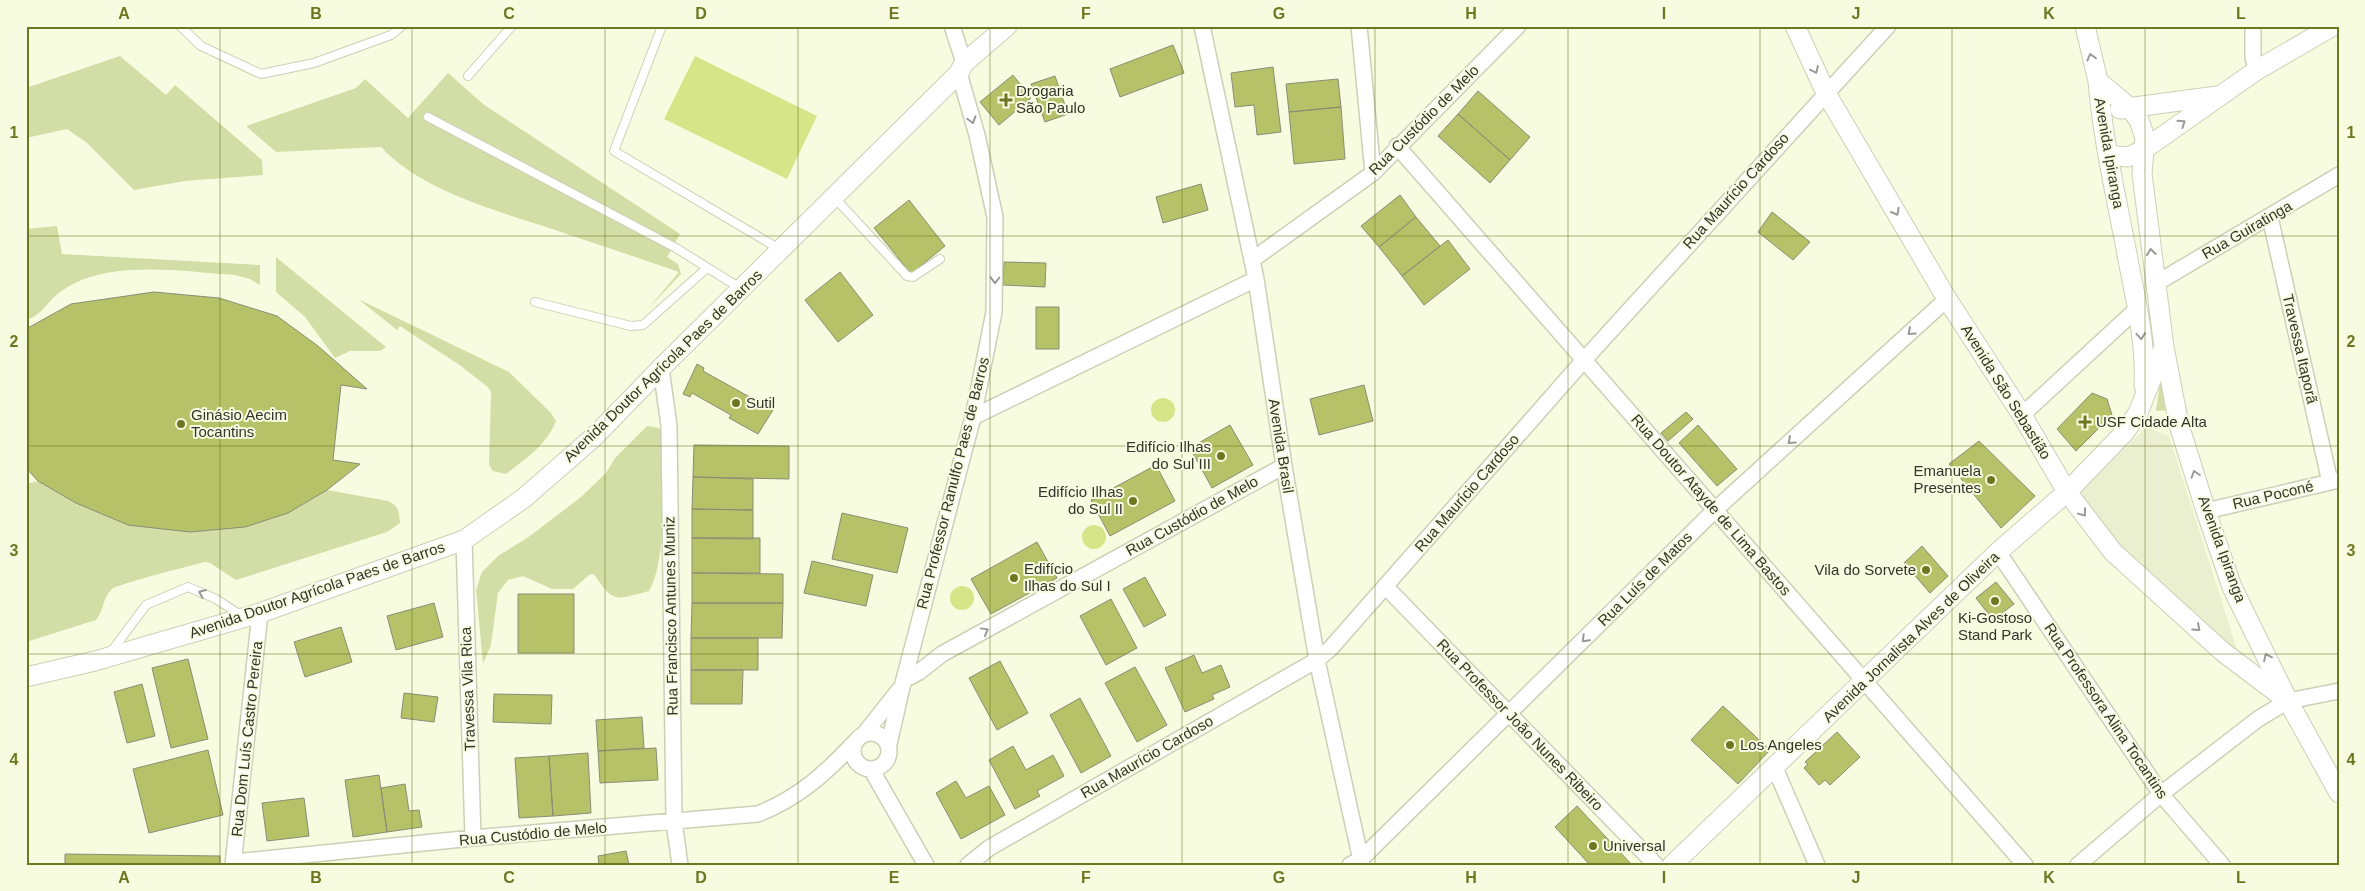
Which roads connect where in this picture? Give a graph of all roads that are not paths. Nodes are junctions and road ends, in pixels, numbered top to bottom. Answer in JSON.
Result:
{"nodes":[{"id":1,"x":180,"y":26,"type":"edge"},
{"id":2,"x":402,"y":26,"type":"edge"},
{"id":3,"x":512,"y":26,"type":"edge"},
{"id":4,"x":662,"y":26,"type":"edge"},
{"id":5,"x":952,"y":26,"type":"edge"},
{"id":6,"x":1007,"y":26,"type":"edge"},
{"id":7,"x":1202,"y":26,"type":"edge"},
{"id":8,"x":1359,"y":26,"type":"edge"},
{"id":9,"x":1518,"y":26,"type":"edge"},
{"id":10,"x":1795,"y":26,"type":"edge"},
{"id":11,"x":1888,"y":26,"type":"edge"},
{"id":12,"x":2085,"y":26,"type":"edge"},
{"id":13,"x":2253,"y":26,"type":"edge"},
{"id":14,"x":2333,"y":26,"type":"edge"},
{"id":15,"x":961,"y":68,"type":"junction"},
{"id":16,"x":2257,"y":70,"type":"junction"},
{"id":17,"x":468,"y":76,"type":"dead end"},
{"id":18,"x":2098,"y":81,"type":"junction"},
{"id":19,"x":1826,"y":93,"type":"junction"},
{"id":20,"x":2220,"y":96,"type":"junction"},
{"id":21,"x":2129,"y":107,"type":"junction"},
{"id":22,"x":428,"y":117,"type":"dead end"},
{"id":23,"x":2101,"y":118,"type":"junction"},
{"id":24,"x":1398,"y":146,"type":"junction"},
{"id":25,"x":2143,"y":150,"type":"junction"},
{"id":26,"x":2108,"y":155,"type":"junction"},
{"id":27,"x":1372,"y":172,"type":"junction"},
{"id":28,"x":2339,"y":175,"type":"edge"},
{"id":29,"x":834,"y":196,"type":"junction"},
{"id":30,"x":2270,"y":217,"type":"junction"},
{"id":31,"x":780,"y":250,"type":"junction"},
{"id":32,"x":940,"y":260,"type":"dead end"},
{"id":33,"x":1252,"y":260,"type":"junction"},
{"id":34,"x":707,"y":268,"type":"junction"},
{"id":35,"x":1256,"y":280,"type":"junction"},
{"id":36,"x":2155,"y":284,"type":"junction"},
{"id":37,"x":741,"y":290,"type":"junction"},
{"id":38,"x":1947,"y":299,"type":"junction"},
{"id":39,"x":535,"y":302,"type":"dead end"},
{"id":40,"x":2138,"y":308,"type":"junction"},
{"id":41,"x":2164,"y":347,"type":"junction"},
{"id":42,"x":1584,"y":360,"type":"junction"},
{"id":43,"x":661,"y":368,"type":"junction"},
{"id":44,"x":2143,"y":403,"type":"junction"},
{"id":45,"x":2022,"y":415,"type":"junction"},
{"id":46,"x":973,"y":417,"type":"junction"},
{"id":47,"x":1284,"y":466,"type":"junction"},
{"id":48,"x":2335,"y":481,"type":"edge"},
{"id":49,"x":2067,"y":492,"type":"junction"},
{"id":50,"x":1716,"y":509,"type":"junction"},
{"id":51,"x":2206,"y":511,"type":"junction"},
{"id":52,"x":464,"y":540,"type":"junction"},
{"id":53,"x":1998,"y":552,"type":"junction"},
{"id":54,"x":1385,"y":586,"type":"junction"},
{"id":55,"x":252,"y":615,"type":"junction"},
{"id":56,"x":911,"y":651,"type":"junction"},
{"id":57,"x":942,"y":654,"type":"junction"},
{"id":58,"x":108,"y":657,"type":"junction"},
{"id":59,"x":1317,"y":660,"type":"junction"},
{"id":60,"x":26,"y":676,"type":"edge"},
{"id":61,"x":1865,"y":682,"type":"junction"},
{"id":62,"x":903,"y":683,"type":"junction"},
{"id":63,"x":2339,"y":691,"type":"edge"},
{"id":64,"x":2288,"y":701,"type":"junction"},
{"id":65,"x":1509,"y":714,"type":"junction"},
{"id":66,"x":860,"y":738,"type":"junction"},
{"id":67,"x":889,"y":751,"type":"junction"},
{"id":68,"x":865,"y":767,"type":"junction"},
{"id":69,"x":1774,"y":768,"type":"junction"},
{"id":70,"x":822,"y":777,"type":"junction"},
{"id":71,"x":2339,"y":793,"type":"edge"},
{"id":72,"x":2161,"y":794,"type":"junction"},
{"id":73,"x":887,"y":797,"type":"junction"},
{"id":74,"x":674,"y":822,"type":"junction"},
{"id":75,"x":473,"y":838,"type":"junction"},
{"id":76,"x":233,"y":863,"type":"edge"},
{"id":77,"x":1358,"y":863,"type":"edge"},
{"id":78,"x":680,"y":865,"type":"edge"},
{"id":79,"x":926,"y":865,"type":"edge"},
{"id":80,"x":968,"y":865,"type":"edge"},
{"id":81,"x":1656,"y":865,"type":"edge"},
{"id":82,"x":1672,"y":865,"type":"edge"},
{"id":83,"x":1817,"y":865,"type":"edge"},
{"id":84,"x":2025,"y":865,"type":"edge"},
{"id":85,"x":2078,"y":865,"type":"edge"},
{"id":86,"x":2222,"y":865,"type":"edge"}],
"edges":[{"from":1,"to":2,"type":"lane"},
{"from":3,"to":17,"type":"lane"},
{"from":4,"to":31,"type":"lane"},
{"from":5,"to":15,"type":"street","name":"Rua Professor Ranulfo Paes de Barros"},
{"from":6,"to":15,"type":"street","name":"Avenida Doutor Agrícola Paes de Barros"},
{"from":7,"to":33,"type":"street","name":"Avenida Brasil"},
{"from":8,"to":27,"type":"street"},
{"from":9,"to":24,"type":"street","name":"Rua Custódio de Melo"},
{"from":10,"to":19,"type":"street","name":"Avenida São Sebastião","one_way":true},
{"from":11,"to":19,"type":"street","name":"Rua Maurício Cardoso"},
{"from":18,"to":12,"type":"street","name":"Avenida Ipiranga","one_way":true},
{"from":13,"to":16,"type":"street"},
{"from":14,"to":16,"type":"street"},
{"from":15,"to":29,"type":"street","name":"Avenida Doutor Agrícola Paes de Barros"},
{"from":15,"to":46,"type":"street","name":"Rua Professor Ranulfo Paes de Barros","one_way":true},
{"from":16,"to":20,"type":"street"},
{"from":18,"to":21,"type":"street","name":"Avenida Ipiranga"},
{"from":18,"to":23,"type":"street","name":"Avenida Ipiranga"},
{"from":19,"to":38,"type":"street","name":"Avenida São Sebastião","one_way":true},
{"from":19,"to":42,"type":"street","name":"Rua Maurício Cardoso"},
{"from":20,"to":21,"type":"street"},
{"from":25,"to":20,"type":"street","one_way":true},
{"from":21,"to":23,"type":"street"},
{"from":21,"to":25,"type":"street","name":"Avenida Ipiranga"},
{"from":22,"to":34,"type":"lane"},
{"from":23,"to":26,"type":"street","name":"Avenida Ipiranga"},
{"from":24,"to":27,"type":"street","name":"Rua Custódio de Melo"},
{"from":24,"to":42,"type":"street","name":"Rua Doutor Atayde de Lima Bastos"},
{"from":25,"to":26,"type":"street"},
{"from":36,"to":25,"type":"street","name":"Avenida Ipiranga","one_way":true},
{"from":26,"to":40,"type":"street","name":"Avenida Ipiranga"},
{"from":27,"to":33,"type":"street","name":"Rua Custódio de Melo"},
{"from":28,"to":30,"type":"street","name":"Rua Guiratinga"},
{"from":29,"to":31,"type":"street","name":"Avenida Doutor Agrícola Paes de Barros"},
{"from":29,"to":32,"type":"lane"},
{"from":30,"to":36,"type":"street","name":"Rua Guiratinga"},
{"from":30,"to":48,"type":"street","name":"Travessa Itaporã"},
{"from":31,"to":37,"type":"street","name":"Avenida Doutor Agrícola Paes de Barros"},
{"from":33,"to":35,"type":"street","name":"Avenida Brasil"},
{"from":34,"to":37,"type":"lane"},
{"from":34,"to":39,"type":"lane"},
{"from":35,"to":46,"type":"street"},
{"from":35,"to":47,"type":"street","name":"Avenida Brasil"},
{"from":36,"to":41,"type":"street","name":"Avenida Ipiranga"},
{"from":37,"to":43,"type":"street","name":"Avenida Doutor Agrícola Paes de Barros"},
{"from":38,"to":45,"type":"street","name":"Avenida São Sebastião"},
{"from":38,"to":50,"type":"street","name":"Rua Luís de Matos","one_way":true},
{"from":40,"to":44,"type":"street","name":"Avenida Ipiranga","one_way":true},
{"from":40,"to":45,"type":"street"},
{"from":41,"to":44,"type":"street"},
{"from":51,"to":41,"type":"street","name":"Avenida Ipiranga","one_way":true},
{"from":42,"to":50,"type":"street","name":"Rua Doutor Atayde de Lima Bastos"},
{"from":42,"to":54,"type":"street","name":"Rua Maurício Cardoso"},
{"from":43,"to":52,"type":"street","name":"Avenida Doutor Agrícola Paes de Barros"},
{"from":43,"to":74,"type":"street","name":"Rua Francisco Antunes Muniz"},
{"from":44,"to":49,"type":"street","name":"Avenida Jornalista Alves de Oliveira"},
{"from":45,"to":49,"type":"street","name":"Avenida São Sebastião"},
{"from":46,"to":56,"type":"street","name":"Rua Professor Ranulfo Paes de Barros"},
{"from":57,"to":47,"type":"street","name":"Rua Custódio de Melo","one_way":true},
{"from":47,"to":59,"type":"street","name":"Avenida Brasil"},
{"from":48,"to":51,"type":"street","name":"Rua Poconé"},
{"from":49,"to":53,"type":"street","name":"Avenida Jornalista Alves de Oliveira"},
{"from":49,"to":64,"type":"street","name":"Avenida São Sebastião","one_way":true},
{"from":50,"to":61,"type":"street","name":"Rua Doutor Atayde de Lima Bastos"},
{"from":50,"to":65,"type":"street","name":"Rua Luís de Matos","one_way":true},
{"from":64,"to":51,"type":"street","name":"Avenida Ipiranga","one_way":true},
{"from":52,"to":55,"type":"street","name":"Avenida Doutor Agrícola Paes de Barros"},
{"from":52,"to":75,"type":"street","name":"Travessa Vila Rica"},
{"from":53,"to":61,"type":"street","name":"Avenida Jornalista Alves de Oliveira"},
{"from":53,"to":72,"type":"street","name":"Rua Professora Alina Tocantins"},
{"from":54,"to":59,"type":"street","name":"Rua Maurício Cardoso"},
{"from":54,"to":65,"type":"street","name":"Rua Professor João Nunes Ribeiro"},
{"from":55,"to":58,"type":"street","name":"Avenida Doutor Agrícola Paes de Barros"},
{"from":55,"to":58,"type":"lane","one_way":true},
{"from":55,"to":76,"type":"street","name":"Rua Dom Luís Castro Pereira"},
{"from":56,"to":57,"type":"street"},
{"from":56,"to":62,"type":"street","name":"Rua Professor Ranulfo Paes de Barros"},
{"from":57,"to":62,"type":"street","name":"Rua Custódio de Melo"},
{"from":58,"to":60,"type":"street","name":"Avenida Doutor Agrícola Paes de Barros"},
{"from":59,"to":77,"type":"street","name":"Avenida Brasil"},
{"from":59,"to":80,"type":"street","name":"Rua Maurício Cardoso"},
{"from":61,"to":69,"type":"street","name":"Avenida Jornalista Alves de Oliveira"},
{"from":61,"to":84,"type":"street","name":"Rua Doutor Atayde de Lima Bastos"},
{"from":62,"to":66,"type":"street","name":"Rua Professor Ranulfo Paes de Barros"},
{"from":62,"to":67,"type":"street","name":"Rua Professor Ranulfo Paes de Barros"},
{"from":63,"to":64,"type":"street"},
{"from":64,"to":71,"type":"street","name":"Avenida Ipiranga"},
{"from":64,"to":72,"type":"street"},
{"from":65,"to":77,"type":"street","name":"Rua Luís de Matos"},
{"from":65,"to":81,"type":"street","name":"Rua Professor João Nunes Ribeiro"},
{"from":66,"to":67,"type":"street"},
{"from":66,"to":68,"type":"street"},
{"from":66,"to":70,"type":"street","name":"Rua Custódio de Melo"},
{"from":67,"to":68,"type":"street"},
{"from":67,"to":73,"type":"street","name":"Rua Professor Ranulfo Paes de Barros"},
{"from":68,"to":70,"type":"street","name":"Rua Custódio de Melo"},
{"from":68,"to":73,"type":"street"},
{"from":69,"to":82,"type":"street","name":"Avenida Jornalista Alves de Oliveira"},
{"from":69,"to":83,"type":"street"},
{"from":70,"to":74,"type":"street","name":"Rua Custódio de Melo"},
{"from":72,"to":85,"type":"street"},
{"from":72,"to":86,"type":"street","name":"Rua Professora Alina Tocantins"},
{"from":73,"to":79,"type":"street"},
{"from":74,"to":75,"type":"street","name":"Rua Custódio de Melo"},
{"from":74,"to":78,"type":"street","name":"Rua Francisco Antunes Muniz"},
{"from":75,"to":76,"type":"street","name":"Rua Custódio de Melo"}]}
